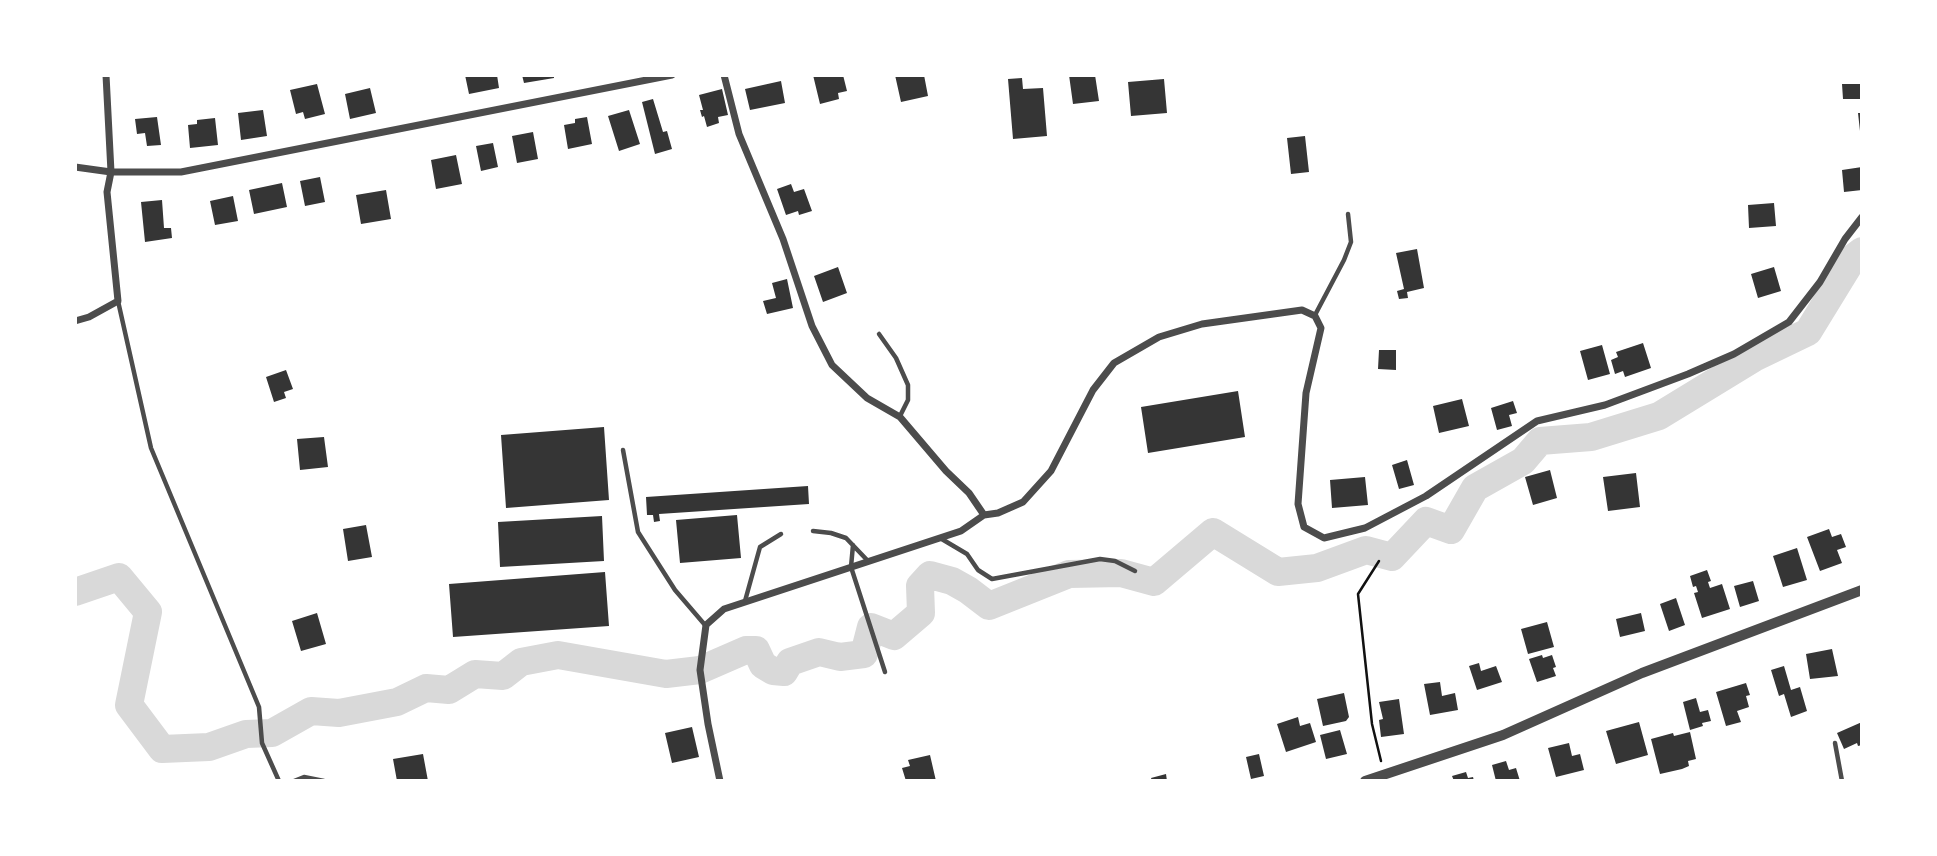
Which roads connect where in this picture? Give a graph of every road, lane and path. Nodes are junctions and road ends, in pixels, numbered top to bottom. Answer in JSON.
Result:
{"nodes":[{"id":1,"x":106,"y":75,"type":"edge"},
{"id":2,"x":672,"y":75,"type":"edge"},
{"id":3,"x":724,"y":75,"type":"edge"},
{"id":4,"x":75,"y":167,"type":"edge"},
{"id":5,"x":111,"y":172,"type":"junction"},
{"id":6,"x":1348,"y":214,"type":"dead end"},
{"id":7,"x":1862,"y":218,"type":"edge"},
{"id":8,"x":118,"y":301,"type":"junction"},
{"id":9,"x":1315,"y":316,"type":"junction"},
{"id":10,"x":75,"y":321,"type":"edge"},
{"id":11,"x":879,"y":334,"type":"dead end"},
{"id":12,"x":900,"y":417,"type":"junction"},
{"id":13,"x":622,"y":450,"type":"dead end"},
{"id":14,"x":984,"y":515,"type":"junction"},
{"id":15,"x":813,"y":531,"type":"dead end"},
{"id":16,"x":781,"y":534,"type":"dead end"},
{"id":17,"x":940,"y":538,"type":"junction"},
{"id":18,"x":853,"y":545,"type":"junction"},
{"id":19,"x":868,"y":561,"type":"junction"},
{"id":20,"x":1379,"y":561,"type":"dead end"},
{"id":21,"x":851,"y":567,"type":"junction"},
{"id":22,"x":1135,"y":571,"type":"dead end"},
{"id":23,"x":1862,"y":590,"type":"edge"},
{"id":24,"x":745,"y":602,"type":"junction"},
{"id":25,"x":706,"y":625,"type":"junction"},
{"id":26,"x":885,"y":672,"type":"dead end"},
{"id":27,"x":1835,"y":743,"type":"dead end"},
{"id":28,"x":1384,"y":775,"type":"junction"},
{"id":29,"x":279,"y":781,"type":"edge"},
{"id":30,"x":294,"y":781,"type":"edge"},
{"id":31,"x":324,"y":781,"type":"edge"},
{"id":32,"x":720,"y":781,"type":"edge"},
{"id":33,"x":1365,"y":781,"type":"edge"},
{"id":34,"x":1842,"y":781,"type":"edge"}],
"edges":[{"from":1,"to":5,"type":"street"},
{"from":2,"to":5,"type":"street"},
{"from":3,"to":12,"type":"street"},
{"from":4,"to":5,"type":"street"},
{"from":5,"to":8,"type":"street"},
{"from":6,"to":9,"type":"lane"},
{"from":7,"to":9,"type":"street"},
{"from":8,"to":10,"type":"street"},
{"from":8,"to":29,"type":"lane"},
{"from":9,"to":14,"type":"street"},
{"from":11,"to":12,"type":"lane"},
{"from":12,"to":14,"type":"street"},
{"from":13,"to":25,"type":"lane"},
{"from":14,"to":17,"type":"street"},
{"from":15,"to":18,"type":"lane"},
{"from":16,"to":24,"type":"lane"},
{"from":17,"to":19,"type":"street"},
{"from":17,"to":22,"type":"lane"},
{"from":18,"to":19,"type":"lane"},
{"from":18,"to":21,"type":"lane"},
{"from":19,"to":21,"type":"street"},
{"from":20,"to":28,"type":"path"},
{"from":21,"to":24,"type":"street"},
{"from":21,"to":26,"type":"lane"},
{"from":23,"to":28,"type":"street"},
{"from":24,"to":25,"type":"street"},
{"from":25,"to":32,"type":"street"},
{"from":27,"to":34,"type":"lane"},
{"from":28,"to":33,"type":"street"},
{"from":30,"to":31,"type":"lane"}]}
